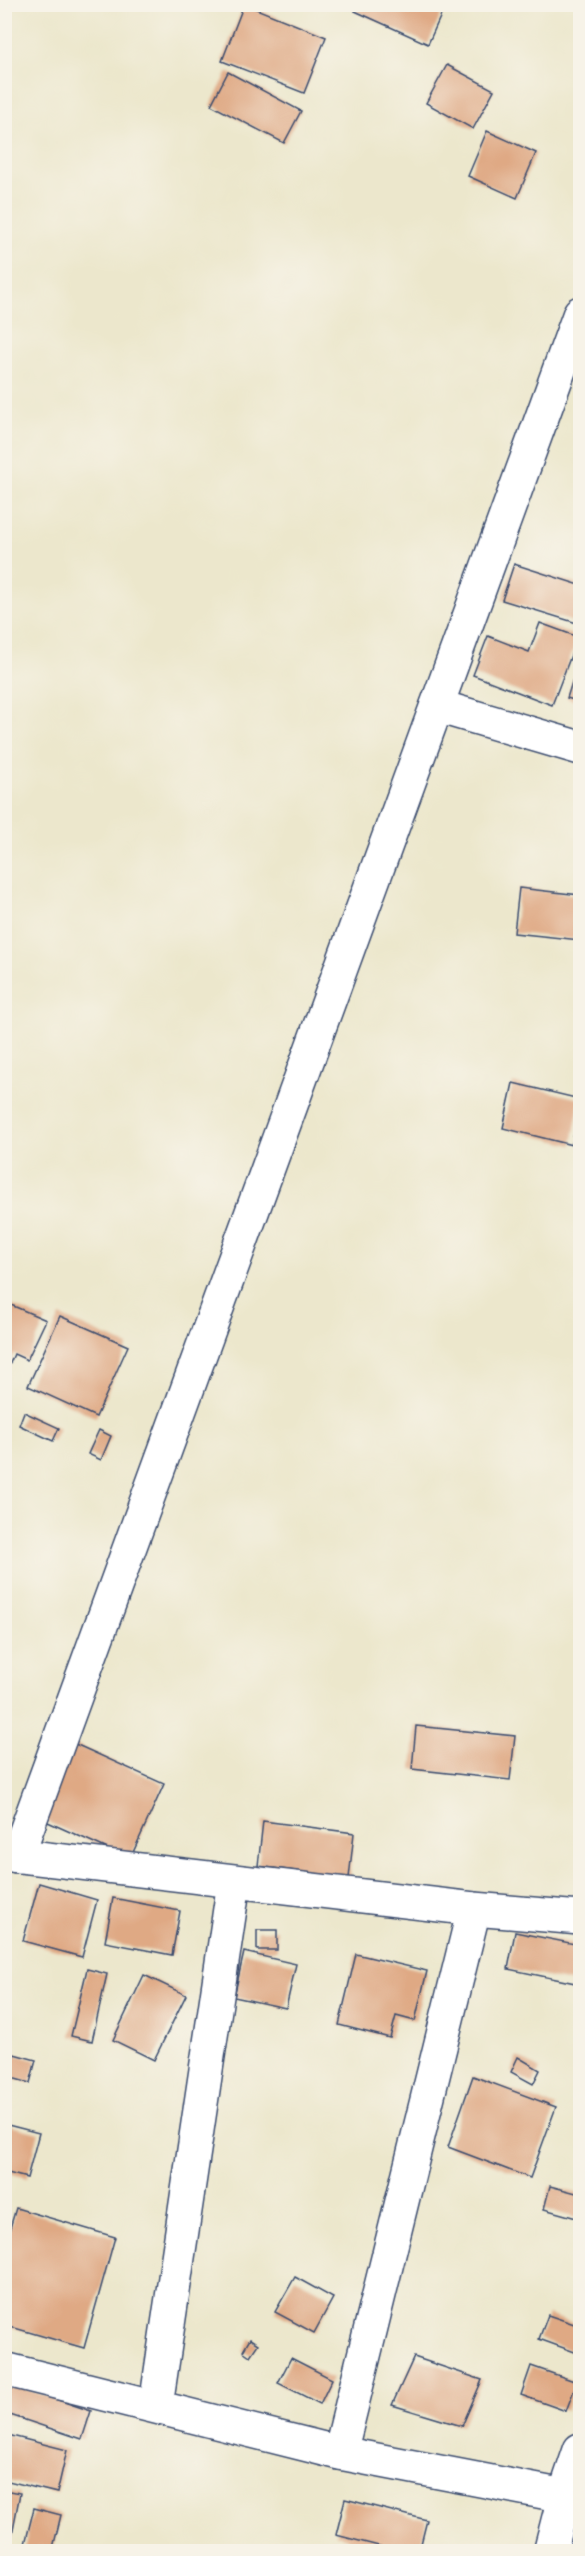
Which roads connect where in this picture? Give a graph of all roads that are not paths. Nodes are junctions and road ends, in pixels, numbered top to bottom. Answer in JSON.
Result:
{"nodes":[{"id":1,"x":580,"y":313,"type":"edge"},
{"id":2,"x":437,"y":706,"type":"junction"},
{"id":3,"x":580,"y":748,"type":"edge"},
{"id":4,"x":10,"y":1855,"type":"edge"},
{"id":5,"x":234,"y":1882,"type":"junction"},
{"id":6,"x":474,"y":1909,"type":"junction"},
{"id":7,"x":580,"y":1918,"type":"edge"},
{"id":8,"x":4,"y":2369,"type":"edge"},
{"id":9,"x":156,"y":2405,"type":"junction"},
{"id":10,"x":580,"y":2450,"type":"edge"},
{"id":11,"x":340,"y":2453,"type":"junction"},
{"id":12,"x":573,"y":2497,"type":"edge"},
{"id":13,"x":550,"y":2552,"type":"edge"}],
"edges":[{"from":1,"to":2,"type":"street"},
{"from":2,"to":3,"type":"street"},
{"from":2,"to":4,"type":"street"},
{"from":4,"to":5,"type":"street"},
{"from":5,"to":6,"type":"street"},
{"from":5,"to":9,"type":"street"},
{"from":6,"to":7,"type":"street"},
{"from":6,"to":11,"type":"street"},
{"from":8,"to":9,"type":"street"},
{"from":9,"to":11,"type":"street"},
{"from":10,"to":12,"type":"street"},
{"from":11,"to":12,"type":"street"},
{"from":12,"to":13,"type":"street"}]}
